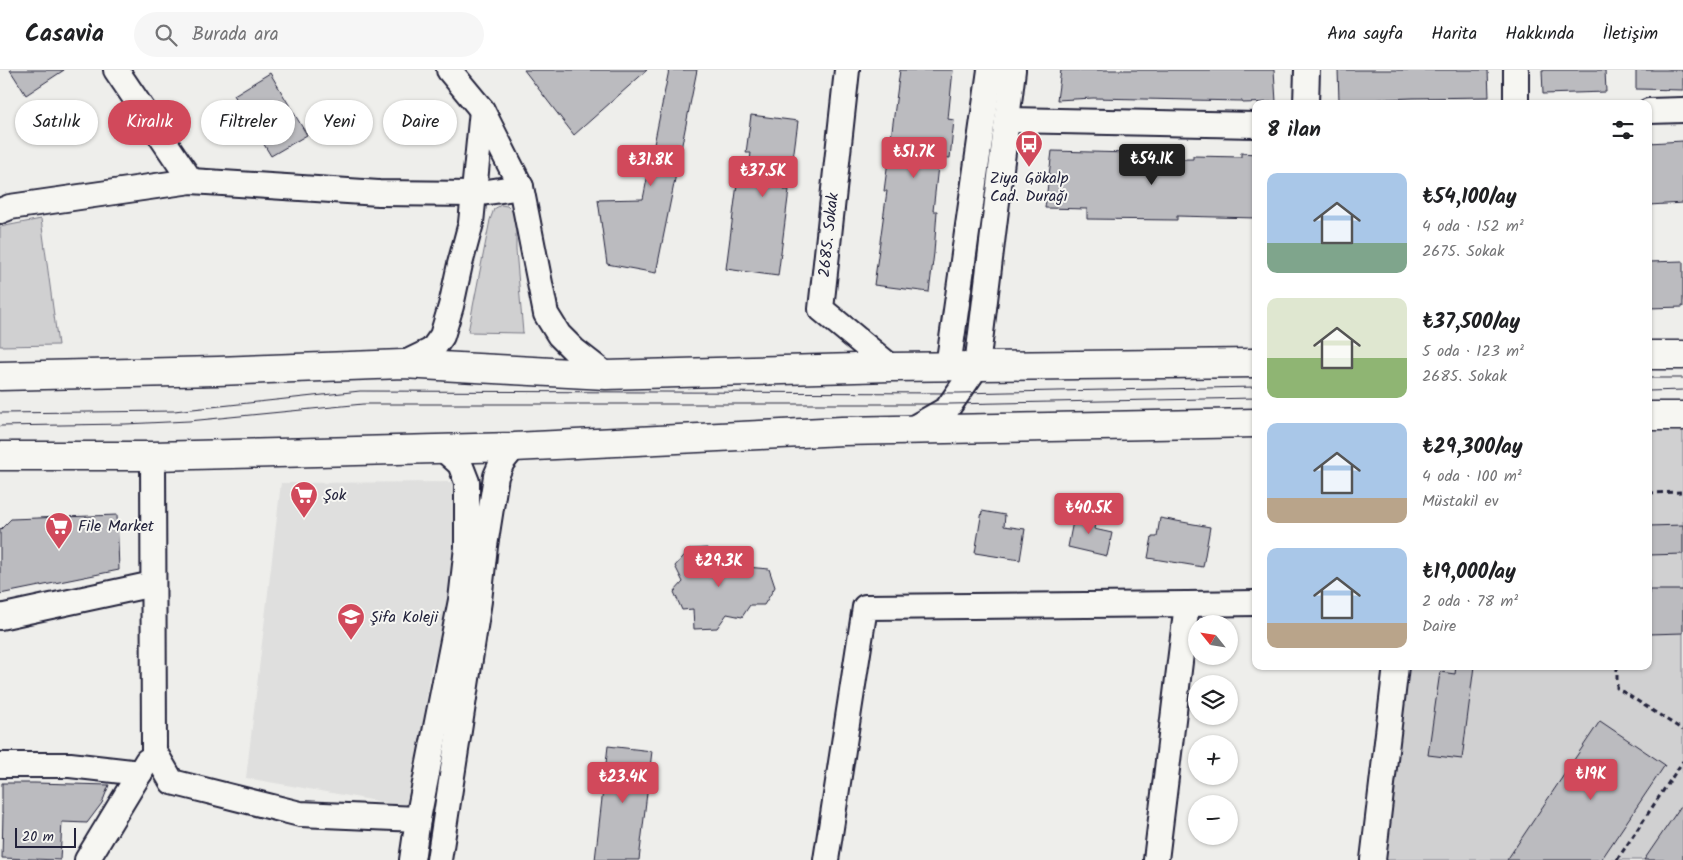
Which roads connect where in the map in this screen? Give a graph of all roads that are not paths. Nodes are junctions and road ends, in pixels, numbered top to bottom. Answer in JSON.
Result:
{"nodes":[{"id":1,"x":116,"y":70,"type":"edge"},
{"id":2,"x":449,"y":70,"type":"edge"},
{"id":3,"x":847,"y":70,"type":"edge"},
{"id":4,"x":990,"y":70,"type":"edge"},
{"id":5,"x":1013,"y":70,"type":"edge"},
{"id":6,"x":1307,"y":70,"type":"edge"},
{"id":7,"x":1516,"y":70,"type":"edge"},
{"id":8,"x":1306,"y":100,"type":"edge"},
{"id":9,"x":1516,"y":100,"type":"edge"},
{"id":10,"x":482,"y":110,"type":"junction"},
{"id":11,"x":1683,"y":110,"type":"edge"},
{"id":12,"x":1652,"y":111,"type":"edge"},
{"id":13,"x":1007,"y":120,"type":"junction"},
{"id":14,"x":1252,"y":125,"type":"edge"},
{"id":15,"x":190,"y":181,"type":"junction"},
{"id":16,"x":521,"y":187,"type":"junction"},
{"id":17,"x":474,"y":194,"type":"junction"},
{"id":18,"x":3,"y":204,"type":"edge"},
{"id":19,"x":1652,"y":355,"type":"edge"},
{"id":20,"x":1683,"y":355,"type":"edge"},
{"id":21,"x":1252,"y":363,"type":"edge"},
{"id":22,"x":404,"y":364,"type":"junction"},
{"id":23,"x":977,"y":366,"type":"junction"},
{"id":24,"x":892,"y":367,"type":"junction"},
{"id":25,"x":948,"y":367,"type":"junction"},
{"id":26,"x":606,"y":375,"type":"junction"},
{"id":27,"x":0,"y":376,"type":"edge"},
{"id":28,"x":1652,"y":416,"type":"edge"},
{"id":29,"x":1683,"y":416,"type":"edge"},
{"id":30,"x":1252,"y":423,"type":"edge"},
{"id":31,"x":910,"y":430,"type":"junction"},
{"id":32,"x":514,"y":448,"type":"junction"},
{"id":33,"x":443,"y":449,"type":"junction"},
{"id":34,"x":0,"y":456,"type":"edge"},
{"id":35,"x":153,"y":456,"type":"junction"},
{"id":36,"x":476,"y":547,"type":"junction"},
{"id":37,"x":153,"y":584,"type":"junction"},
{"id":38,"x":1252,"y":603,"type":"edge"},
{"id":39,"x":1186,"y":604,"type":"junction"},
{"id":40,"x":0,"y":617,"type":"edge"},
{"id":41,"x":1396,"y":670,"type":"edge"},
{"id":42,"x":154,"y":751,"type":"junction"},
{"id":43,"x":0,"y":765,"type":"edge"},
{"id":44,"x":140,"y":774,"type":"junction"},
{"id":45,"x":418,"y":819,"type":"junction"},
{"id":46,"x":87,"y":860,"type":"edge"},
{"id":47,"x":412,"y":860,"type":"edge"},
{"id":48,"x":439,"y":860,"type":"edge"},
{"id":49,"x":826,"y":860,"type":"edge"},
{"id":50,"x":1156,"y":860,"type":"edge"},
{"id":51,"x":1373,"y":860,"type":"edge"}],
"edges":[{"from":1,"to":15,"type":"street"},
{"from":2,"to":10,"type":"street"},
{"from":3,"to":24,"type":"street","name":"2685. Sokak"},
{"from":4,"to":25,"type":"street"},
{"from":5,"to":13,"type":"street"},
{"from":6,"to":8,"type":"street"},
{"from":7,"to":9,"type":"street"},
{"from":10,"to":16,"type":"street"},
{"from":10,"to":17,"type":"street"},
{"from":11,"to":12,"type":"street"},
{"from":13,"to":14,"type":"street"},
{"from":13,"to":23,"type":"street"},
{"from":15,"to":17,"type":"street"},
{"from":15,"to":18,"type":"street"},
{"from":16,"to":17,"type":"street"},
{"from":16,"to":26,"type":"street"},
{"from":17,"to":22,"type":"street"},
{"from":19,"to":20,"type":"highway"},
{"from":21,"to":23,"type":"highway"},
{"from":22,"to":26,"type":"highway"},
{"from":22,"to":27,"type":"highway"},
{"from":23,"to":25,"type":"highway"},
{"from":23,"to":31,"type":"street"},
{"from":24,"to":25,"type":"highway"},
{"from":24,"to":26,"type":"highway"},
{"from":28,"to":29,"type":"highway"},
{"from":30,"to":31,"type":"highway"},
{"from":31,"to":32,"type":"highway"},
{"from":32,"to":33,"type":"highway"},
{"from":32,"to":36,"type":"street"},
{"from":33,"to":35,"type":"highway"},
{"from":33,"to":36,"type":"street"},
{"from":34,"to":35,"type":"highway"},
{"from":35,"to":37,"type":"street"},
{"from":36,"to":45,"type":"street"},
{"from":36,"to":48,"type":"street"},
{"from":37,"to":40,"type":"street"},
{"from":37,"to":42,"type":"street"},
{"from":38,"to":39,"type":"street"},
{"from":39,"to":49,"type":"street"},
{"from":39,"to":50,"type":"street"},
{"from":41,"to":51,"type":"street"},
{"from":42,"to":44,"type":"street"},
{"from":42,"to":45,"type":"street"},
{"from":43,"to":44,"type":"street"},
{"from":44,"to":46,"type":"street"},
{"from":45,"to":47,"type":"street"}]}
